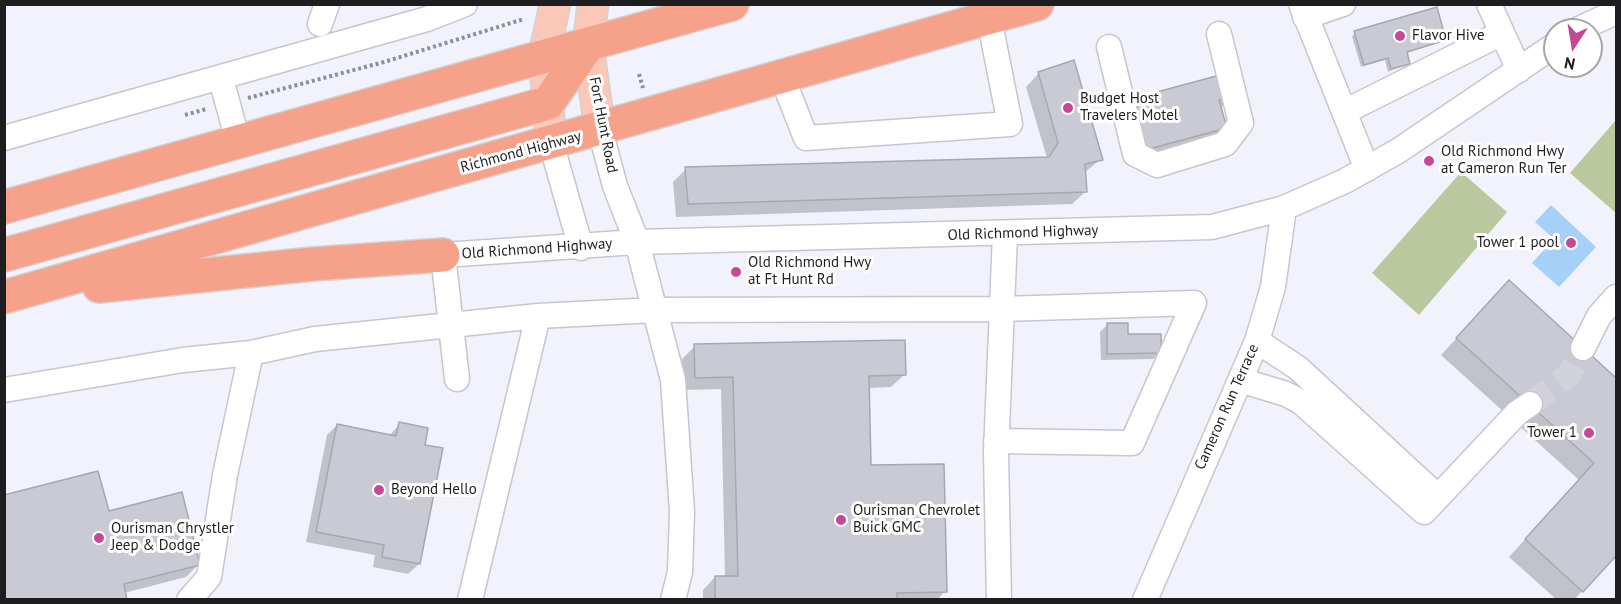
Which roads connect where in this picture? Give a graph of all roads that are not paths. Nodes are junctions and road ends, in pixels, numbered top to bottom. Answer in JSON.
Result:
{"nodes":[{"id":1,"x":465,"y":4,"type":"edge"},
{"id":2,"x":555,"y":4,"type":"edge"},
{"id":3,"x":593,"y":4,"type":"edge"},
{"id":4,"x":732,"y":4,"type":"edge"},
{"id":5,"x":1037,"y":4,"type":"edge"},
{"id":6,"x":1343,"y":4,"type":"edge"},
{"id":7,"x":1489,"y":4,"type":"edge"},
{"id":8,"x":1609,"y":4,"type":"edge"},
{"id":9,"x":1303,"y":11,"type":"edge"},
{"id":10,"x":1617,"y":12,"type":"edge"},
{"id":11,"x":989,"y":18,"type":"junction"},
{"id":12,"x":1592,"y":18,"type":"edge"},
{"id":13,"x":1603,"y":18,"type":"edge"},
{"id":14,"x":1212,"y":32,"type":"dead end"},
{"id":15,"x":1502,"y":33,"type":"junction"},
{"id":16,"x":588,"y":45,"type":"junction"},
{"id":17,"x":1109,"y":47,"type":"dead end"},
{"id":18,"x":1543,"y":53,"type":"edge"},
{"id":19,"x":544,"y":55,"type":"junction"},
{"id":20,"x":1519,"y":70,"type":"junction"},
{"id":21,"x":782,"y":77,"type":"junction"},
{"id":22,"x":221,"y":79,"type":"junction"},
{"id":23,"x":548,"y":103,"type":"junction"},
{"id":24,"x":1344,"y":112,"type":"junction"},
{"id":25,"x":600,"y":130,"type":"junction"},
{"id":26,"x":4,"y":138,"type":"edge"},
{"id":27,"x":238,"y":141,"type":"junction"},
{"id":28,"x":551,"y":143,"type":"junction"},
{"id":29,"x":1367,"y":169,"type":"junction"},
{"id":30,"x":4,"y":207,"type":"edge"},
{"id":31,"x":1284,"y":208,"type":"junction"},
{"id":32,"x":1005,"y":234,"type":"junction"},
{"id":33,"x":637,"y":242,"type":"junction"},
{"id":34,"x":580,"y":248,"type":"junction"},
{"id":35,"x":4,"y":255,"type":"edge"},
{"id":36,"x":442,"y":255,"type":"junction"},
{"id":37,"x":8,"y":296,"type":"edge"},
{"id":38,"x":1617,"y":297,"type":"edge"},
{"id":39,"x":1002,"y":309,"type":"junction"},
{"id":40,"x":655,"y":310,"type":"junction"},
{"id":41,"x":538,"y":316,"type":"junction"},
{"id":42,"x":451,"y":324,"type":"junction"},
{"id":43,"x":1257,"y":341,"type":"junction"},
{"id":44,"x":1583,"y":348,"type":"tunnel mouth"},
{"id":45,"x":250,"y":353,"type":"junction"},
{"id":46,"x":457,"y":379,"type":"dead end"},
{"id":47,"x":1240,"y":380,"type":"junction"},
{"id":48,"x":4,"y":390,"type":"edge"},
{"id":49,"x":1530,"y":404,"type":"tunnel mouth"},
{"id":50,"x":996,"y":441,"type":"junction"},
{"id":51,"x":1431,"y":504,"type":"junction"},
{"id":52,"x":189,"y":600,"type":"edge"},
{"id":53,"x":470,"y":600,"type":"edge"},
{"id":54,"x":673,"y":600,"type":"edge"},
{"id":55,"x":999,"y":600,"type":"edge"},
{"id":56,"x":1145,"y":600,"type":"edge"}],
"edges":[{"from":1,"to":22,"type":"street"},
{"from":2,"to":19,"type":"main road"},
{"from":3,"to":16,"type":"main road","name":"Fort Hunt Road"},
{"from":4,"to":16,"type":"highway"},
{"from":5,"to":11,"type":"highway","name":"Richmond Highway"},
{"from":6,"to":9,"type":"street"},
{"from":7,"to":15,"type":"street"},
{"from":8,"to":12,"type":"street"},
{"from":9,"to":24,"type":"street"},
{"from":10,"to":13,"type":"street"},
{"from":11,"to":21,"type":"highway","name":"Richmond Highway"},
{"from":11,"to":21,"type":"street"},
{"from":14,"to":17,"type":"street"},
{"from":15,"to":20,"type":"street"},
{"from":15,"to":24,"type":"street"},
{"from":16,"to":19,"type":"highway"},
{"from":16,"to":23,"type":"highway"},
{"from":16,"to":25,"type":"main road","name":"Fort Hunt Road"},
{"from":18,"to":20,"type":"street","name":"Old Richmond Highway"},
{"from":19,"to":23,"type":"main road"},
{"from":19,"to":27,"type":"highway"},
{"from":20,"to":29,"type":"street","name":"Old Richmond Highway"},
{"from":21,"to":25,"type":"highway","name":"Richmond Highway"},
{"from":22,"to":26,"type":"street"},
{"from":22,"to":27,"type":"street"},
{"from":23,"to":28,"type":"main road"},
{"from":23,"to":35,"type":"highway"},
{"from":24,"to":29,"type":"street"},
{"from":25,"to":28,"type":"highway","name":"Richmond Highway"},
{"from":25,"to":33,"type":"street","name":"Fort Hunt Road"},
{"from":27,"to":30,"type":"highway"},
{"from":28,"to":34,"type":"street"},
{"from":28,"to":37,"type":"highway","name":"Richmond Highway"},
{"from":29,"to":31,"type":"street","name":"Old Richmond Highway"},
{"from":31,"to":32,"type":"street","name":"Old Richmond Highway"},
{"from":31,"to":43,"type":"street","name":"Cameron Run Terrace"},
{"from":32,"to":33,"type":"street","name":"Old Richmond Highway"},
{"from":32,"to":39,"type":"street"},
{"from":33,"to":34,"type":"street","name":"Old Richmond Highway"},
{"from":33,"to":40,"type":"street","name":"Fort Hunt Road"},
{"from":34,"to":36,"type":"street","name":"Old Richmond Highway"},
{"from":36,"to":37,"type":"highway"},
{"from":36,"to":42,"type":"street"},
{"from":38,"to":44,"type":"street"},
{"from":39,"to":40,"type":"street"},
{"from":39,"to":50,"type":"street"},
{"from":39,"to":50,"type":"street"},
{"from":40,"to":41,"type":"street"},
{"from":40,"to":54,"type":"street","name":"Fort Hunt Road"},
{"from":41,"to":42,"type":"street"},
{"from":41,"to":53,"type":"street"},
{"from":42,"to":45,"type":"street"},
{"from":42,"to":46,"type":"street"},
{"from":43,"to":47,"type":"street","name":"Cameron Run Terrace"},
{"from":43,"to":51,"type":"street"},
{"from":45,"to":48,"type":"street"},
{"from":45,"to":52,"type":"street"},
{"from":47,"to":51,"type":"street"},
{"from":47,"to":56,"type":"street","name":"Cameron Run Terrace"},
{"from":49,"to":51,"type":"street"},
{"from":50,"to":55,"type":"street"}]}
